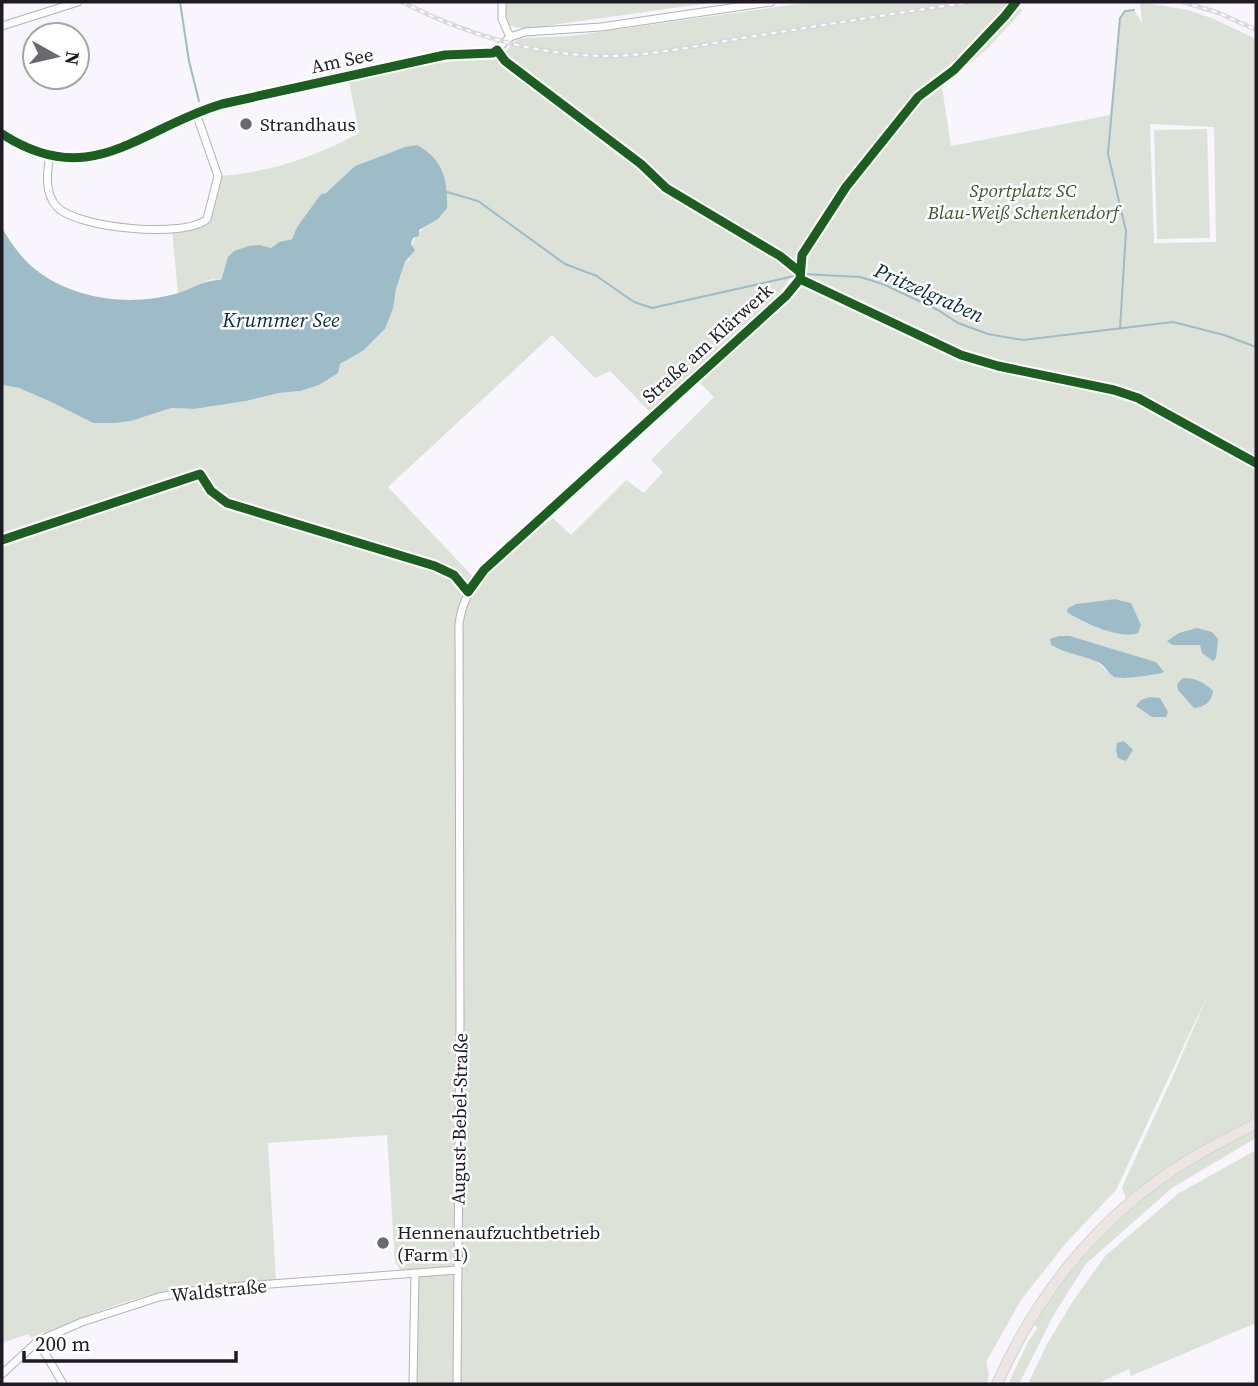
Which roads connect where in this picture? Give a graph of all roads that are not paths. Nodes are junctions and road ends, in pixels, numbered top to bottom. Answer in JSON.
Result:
{"nodes":[{"id":1,"x":74,"y":2,"type":"edge"},
{"id":2,"x":502,"y":2,"type":"edge"},
{"id":3,"x":771,"y":2,"type":"edge"},
{"id":4,"x":1016,"y":2,"type":"edge"},
{"id":5,"x":2,"y":26,"type":"edge"},
{"id":6,"x":510,"y":37,"type":"junction"},
{"id":7,"x":196,"y":113,"type":"junction"},
{"id":8,"x":2,"y":134,"type":"edge"},
{"id":9,"x":50,"y":155,"type":"junction"},
{"id":10,"x":468,"y":592,"type":"joint"},
{"id":11,"x":1256,"y":1123,"type":"edge"},
{"id":12,"x":457,"y":1270,"type":"junction"},
{"id":13,"x":415,"y":1273,"type":"junction"},
{"id":14,"x":38,"y":1341,"type":"junction"},
{"id":15,"x":2,"y":1374,"type":"edge"},
{"id":16,"x":63,"y":1384,"type":"edge"},
{"id":17,"x":413,"y":1384,"type":"edge"},
{"id":18,"x":457,"y":1384,"type":"edge"},
{"id":19,"x":997,"y":1384,"type":"edge"}],
"edges":[{"from":1,"to":5,"type":"street"},
{"from":2,"to":6,"type":"street"},
{"from":3,"to":6,"type":"street"},
{"from":4,"to":10,"type":"street","name":"Straße am Klärwerk"},
{"from":6,"to":7,"type":"street","name":"Am See"},
{"from":7,"to":9,"type":"street","name":"Am See"},
{"from":7,"to":9,"type":"street"},
{"from":8,"to":9,"type":"street","name":"Am See"},
{"from":10,"to":12,"type":"street","name":"August-Bebel-Straße"},
{"from":11,"to":19,"type":"main road"},
{"from":12,"to":13,"type":"street","name":"Waldstraße"},
{"from":12,"to":18,"type":"street","name":"August-Bebel-Straße"},
{"from":13,"to":14,"type":"street","name":"Waldstraße"},
{"from":13,"to":17,"type":"street"},
{"from":14,"to":15,"type":"street","name":"Waldstraße"},
{"from":14,"to":16,"type":"street"}]}
